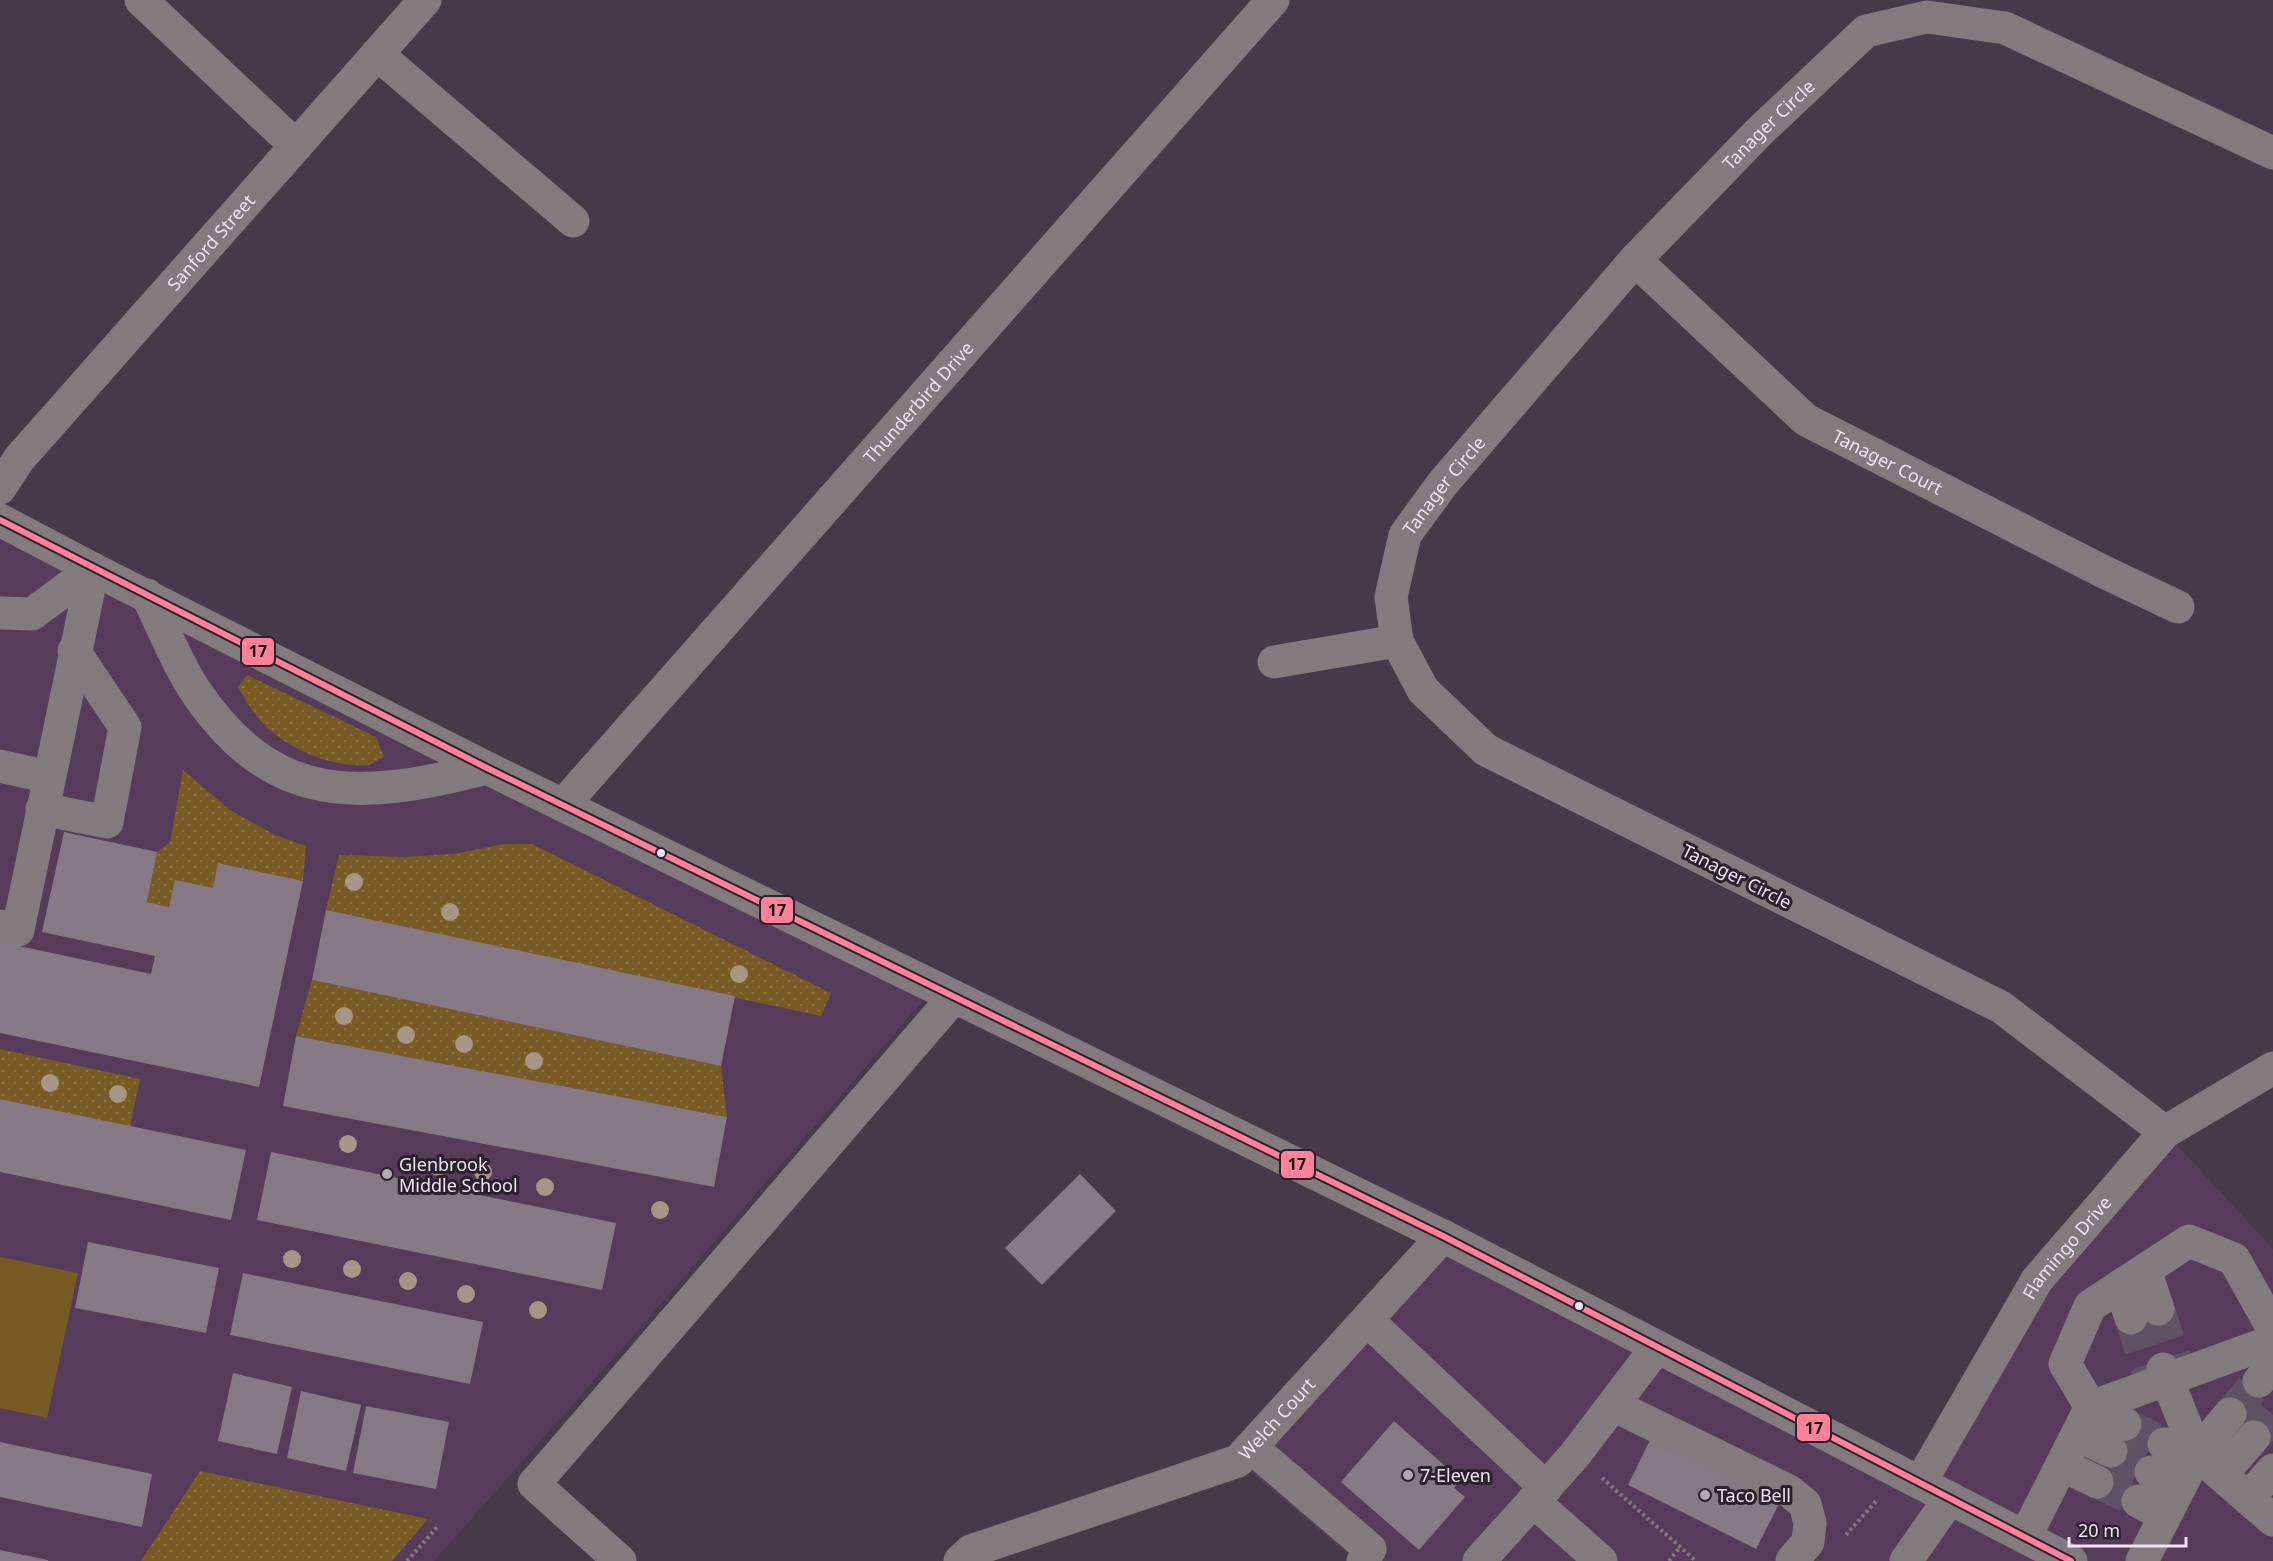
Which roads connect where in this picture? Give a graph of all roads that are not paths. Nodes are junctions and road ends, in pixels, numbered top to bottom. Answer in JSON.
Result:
{"nodes":[{"id":1,"x":141,"y":0,"type":"edge"},
{"id":2,"x":425,"y":0,"type":"edge"},
{"id":3,"x":1273,"y":0,"type":"edge"},
{"id":4,"x":377,"y":54,"type":"junction"},
{"id":5,"x":296,"y":146,"type":"junction"},
{"id":6,"x":2273,"y":153,"type":"edge"},
{"id":7,"x":573,"y":221,"type":"dead end"},
{"id":8,"x":1635,"y":260,"type":"junction"},
{"id":9,"x":0,"y":488,"type":"edge"},
{"id":10,"x":0,"y":519,"type":"edge"},
{"id":11,"x":93,"y":569,"type":"junction"},
{"id":12,"x":147,"y":595,"type":"junction"},
{"id":13,"x":2178,"y":608,"type":"dead end"},
{"id":14,"x":0,"y":613,"type":"edge"},
{"id":15,"x":1397,"y":641,"type":"junction"},
{"id":16,"x":74,"y":651,"type":"junction"},
{"id":17,"x":1275,"y":662,"type":"dead end"},
{"id":18,"x":0,"y":766,"type":"edge"},
{"id":19,"x":487,"y":768,"type":"junction"},
{"id":20,"x":49,"y":777,"type":"junction"},
{"id":21,"x":563,"y":806,"type":"junction"},
{"id":22,"x":42,"y":809,"type":"junction"},
{"id":23,"x":0,"y":926,"type":"edge"},
{"id":24,"x":954,"y":997,"type":"junction"},
{"id":25,"x":2273,"y":1068,"type":"edge"},
{"id":26,"x":2165,"y":1132,"type":"junction"},
{"id":27,"x":1443,"y":1236,"type":"junction"},
{"id":28,"x":2133,"y":1277,"type":"junction"},
{"id":29,"x":2145,"y":1313,"type":"tunnel mouth"},
{"id":30,"x":1367,"y":1320,"type":"junction"},
{"id":31,"x":2273,"y":1329,"type":"edge"},
{"id":32,"x":2273,"y":1341,"type":"edge"},
{"id":33,"x":1657,"y":1347,"type":"junction"},
{"id":34,"x":2165,"y":1374,"type":"junction"},
{"id":35,"x":1613,"y":1405,"type":"junction"},
{"id":36,"x":2091,"y":1407,"type":"junction"},
{"id":37,"x":2230,"y":1414,"type":"tunnel mouth"},
{"id":38,"x":2076,"y":1435,"type":"junction"},
{"id":39,"x":2254,"y":1437,"type":"tunnel mouth"},
{"id":40,"x":1251,"y":1447,"type":"junction"},
{"id":41,"x":2158,"y":1458,"type":"tunnel mouth"},
{"id":42,"x":2062,"y":1465,"type":"junction"},
{"id":43,"x":2198,"y":1468,"type":"junction"},
{"id":44,"x":2273,"y":1470,"type":"edge"},
{"id":45,"x":1910,"y":1477,"type":"junction"},
{"id":46,"x":2097,"y":1482,"type":"tunnel mouth"},
{"id":47,"x":1540,"y":1494,"type":"junction"},
{"id":48,"x":1950,"y":1498,"type":"junction"},
{"id":49,"x":2248,"y":1498,"type":"junction"},
{"id":50,"x":2273,"y":1520,"type":"edge"},
{"id":51,"x":2025,"y":1537,"type":"junction"},
{"id":52,"x":970,"y":1558,"type":"edge"},
{"id":53,"x":620,"y":1561,"type":"edge"},
{"id":54,"x":1363,"y":1561,"type":"edge"},
{"id":55,"x":1479,"y":1561,"type":"edge"},
{"id":56,"x":1601,"y":1561,"type":"edge"},
{"id":57,"x":1792,"y":1561,"type":"edge"},
{"id":58,"x":1906,"y":1561,"type":"edge"},
{"id":59,"x":2071,"y":1561,"type":"edge"},
{"id":60,"x":2142,"y":1561,"type":"edge"}],
"edges":[{"from":1,"to":5,"type":"street"},
{"from":2,"to":4,"type":"street","name":"Sanford Street"},
{"from":3,"to":21,"type":"street","name":"Thunderbird Drive"},
{"from":4,"to":5,"type":"street","name":"Sanford Street"},
{"from":4,"to":7,"type":"street"},
{"from":5,"to":9,"type":"street","name":"Sanford Street"},
{"from":6,"to":8,"type":"street","name":"Tanager Circle"},
{"from":8,"to":13,"type":"street","name":"Tanager Court"},
{"from":8,"to":15,"type":"street","name":"Tanager Circle"},
{"from":10,"to":11,"type":"street"},
{"from":11,"to":12,"type":"street"},
{"from":11,"to":14,"type":"street"},
{"from":11,"to":16,"type":"street"},
{"from":12,"to":19,"type":"street"},
{"from":12,"to":19,"type":"street"},
{"from":15,"to":17,"type":"street"},
{"from":15,"to":26,"type":"street","name":"Tanager Circle"},
{"from":16,"to":20,"type":"street"},
{"from":16,"to":22,"type":"street"},
{"from":18,"to":20,"type":"street"},
{"from":19,"to":21,"type":"street"},
{"from":20,"to":22,"type":"street"},
{"from":21,"to":24,"type":"street"},
{"from":22,"to":23,"type":"street"},
{"from":24,"to":27,"type":"street"},
{"from":24,"to":53,"type":"street"},
{"from":25,"to":26,"type":"street","name":"Flamingo Drive"},
{"from":26,"to":45,"type":"street","name":"Flamingo Drive"},
{"from":27,"to":30,"type":"street","name":"Welch Court"},
{"from":27,"to":33,"type":"street"},
{"from":28,"to":29,"type":"street"},
{"from":28,"to":31,"type":"street"},
{"from":28,"to":36,"type":"street"},
{"from":30,"to":40,"type":"street","name":"Welch Court"},
{"from":30,"to":47,"type":"street"},
{"from":32,"to":34,"type":"street"},
{"from":33,"to":35,"type":"street"},
{"from":33,"to":45,"type":"street"},
{"from":34,"to":36,"type":"street"},
{"from":34,"to":43,"type":"street"},
{"from":35,"to":47,"type":"street"},
{"from":35,"to":57,"type":"street"},
{"from":36,"to":38,"type":"street"},
{"from":36,"to":38,"type":"street"},
{"from":37,"to":43,"type":"street"},
{"from":38,"to":42,"type":"street"},
{"from":39,"to":43,"type":"street"},
{"from":40,"to":52,"type":"street","name":"Welch Court"},
{"from":40,"to":54,"type":"street"},
{"from":41,"to":43,"type":"street"},
{"from":42,"to":46,"type":"street"},
{"from":42,"to":51,"type":"street"},
{"from":43,"to":49,"type":"street"},
{"from":43,"to":60,"type":"street"},
{"from":44,"to":49,"type":"street"},
{"from":45,"to":48,"type":"street"},
{"from":47,"to":55,"type":"street"},
{"from":47,"to":56,"type":"street"},
{"from":48,"to":51,"type":"street"},
{"from":48,"to":58,"type":"street"},
{"from":49,"to":50,"type":"street"},
{"from":51,"to":59,"type":"street"}]}
